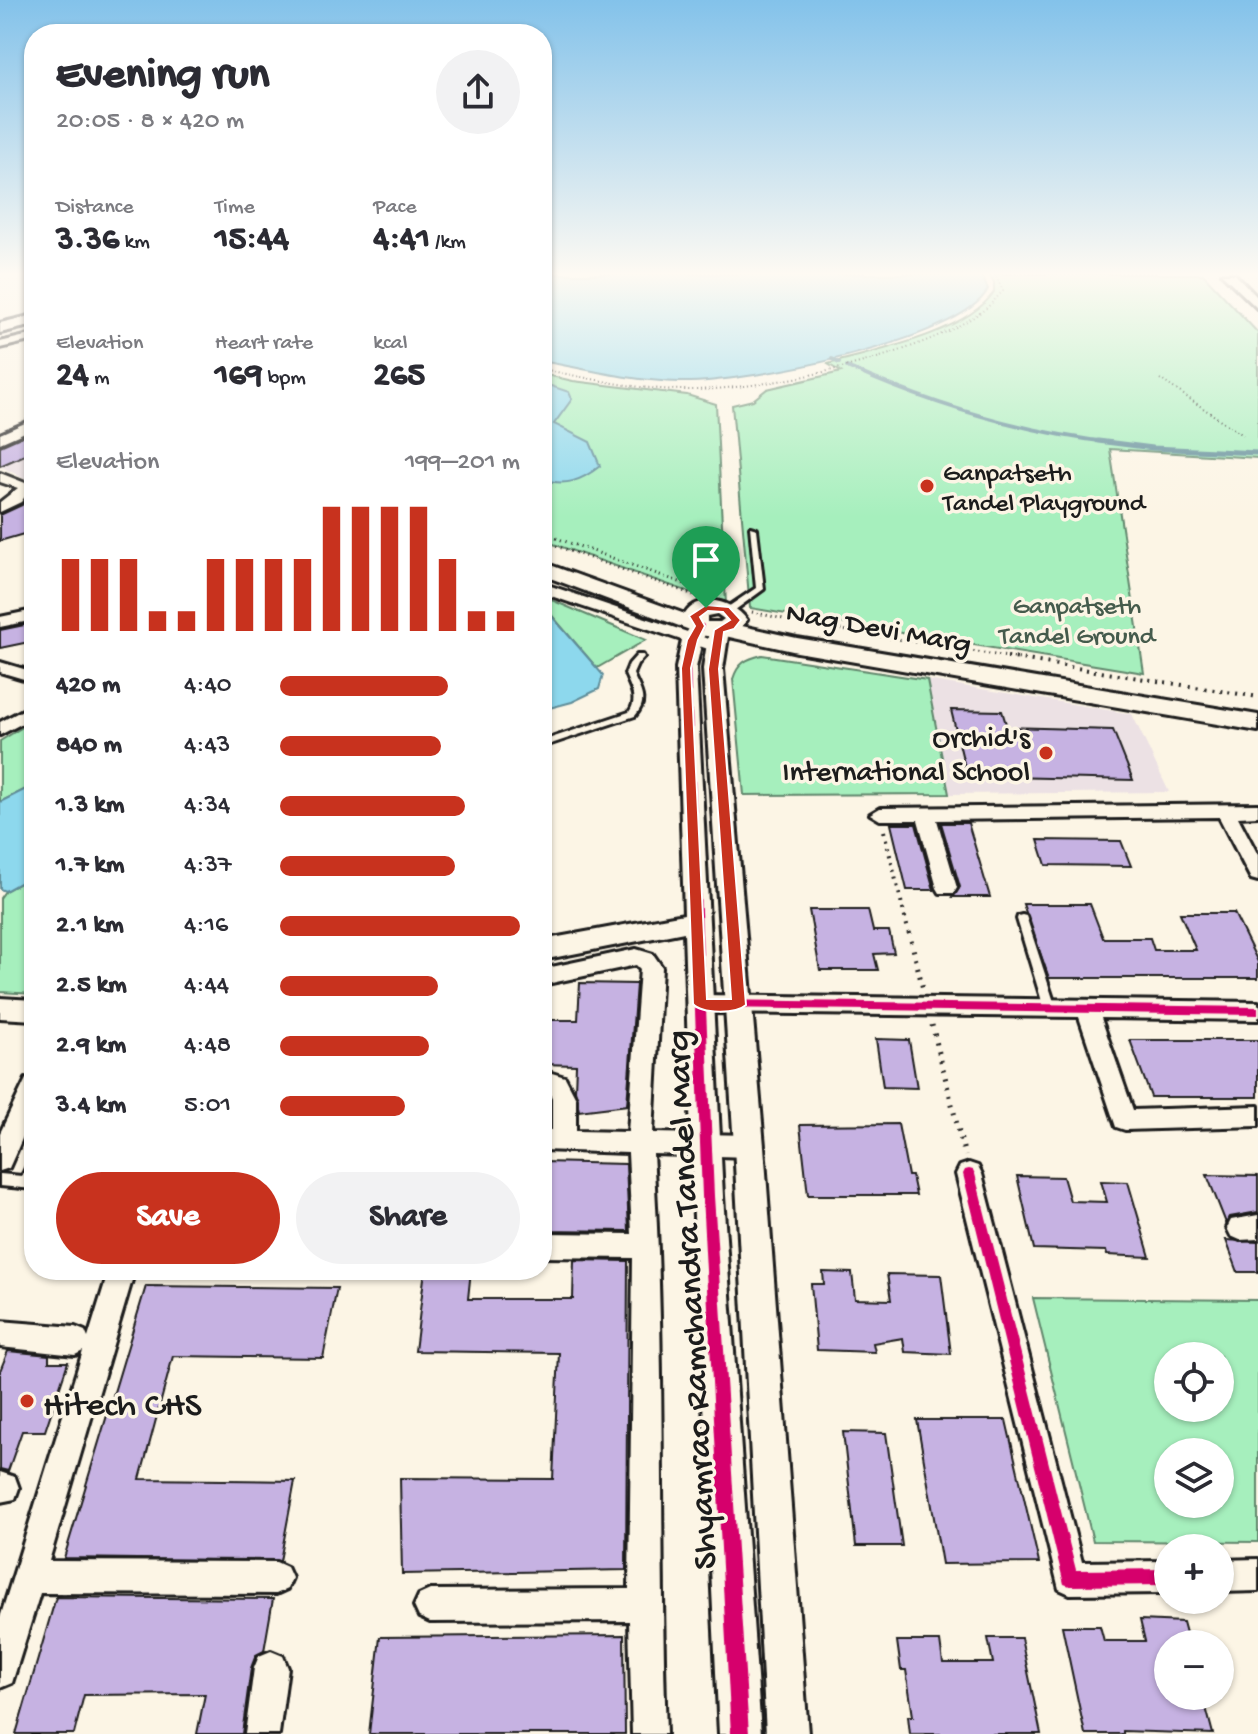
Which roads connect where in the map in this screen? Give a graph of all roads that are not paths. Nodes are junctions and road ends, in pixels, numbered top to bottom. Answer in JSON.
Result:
{"nodes":[{"id":1,"x":0,"y":425,"type":"edge"},
{"id":2,"x":24,"y":427,"type":"edge"},
{"id":3,"x":17,"y":430,"type":"junction"},
{"id":4,"x":0,"y":439,"type":"edge"},
{"id":5,"x":0,"y":477,"type":"edge"},
{"id":6,"x":24,"y":485,"type":"edge"},
{"id":7,"x":24,"y":489,"type":"edge"},
{"id":8,"x":0,"y":508,"type":"edge"},
{"id":9,"x":753,"y":529,"type":"dead end"},
{"id":10,"x":552,"y":553,"type":"edge"},
{"id":11,"x":552,"y":571,"type":"edge"},
{"id":12,"x":552,"y":590,"type":"edge"},
{"id":13,"x":24,"y":617,"type":"edge"},
{"id":14,"x":714,"y":620,"type":"junction"},
{"id":15,"x":0,"y":622,"type":"edge"},
{"id":16,"x":640,"y":657,"type":"dead end"},
{"id":17,"x":0,"y":667,"type":"edge"},
{"id":18,"x":24,"y":674,"type":"edge"},
{"id":19,"x":1258,"y":705,"type":"edge"},
{"id":20,"x":24,"y":715,"type":"edge"},
{"id":21,"x":1258,"y":723,"type":"edge"},
{"id":22,"x":0,"y":730,"type":"edge"},
{"id":23,"x":552,"y":741,"type":"edge"},
{"id":24,"x":1225,"y":810,"type":"junction"},
{"id":25,"x":1258,"y":810,"type":"edge"},
{"id":26,"x":880,"y":814,"type":"dead end"},
{"id":27,"x":926,"y":814,"type":"junction"},
{"id":28,"x":1255,"y":862,"type":"edge"},
{"id":29,"x":947,"y":888,"type":"dead end"},
{"id":30,"x":1022,"y":919,"type":"dead end"},
{"id":31,"x":696,"y":921,"type":"junction"},
{"id":32,"x":552,"y":948,"type":"edge"},
{"id":33,"x":552,"y":975,"type":"edge"},
{"id":34,"x":700,"y":1004,"type":"junction"},
{"id":35,"x":738,"y":1005,"type":"junction"},
{"id":36,"x":0,"y":1008,"type":"edge"},
{"id":37,"x":1050,"y":1008,"type":"junction"},
{"id":38,"x":24,"y":1009,"type":"edge"},
{"id":39,"x":1087,"y":1009,"type":"junction"},
{"id":40,"x":1258,"y":1011,"type":"edge"},
{"id":41,"x":552,"y":1083,"type":"edge"},
{"id":42,"x":1258,"y":1116,"type":"edge"},
{"id":43,"x":24,"y":1126,"type":"edge"},
{"id":44,"x":553,"y":1140,"type":"edge"},
{"id":45,"x":640,"y":1141,"type":"junction"},
{"id":46,"x":706,"y":1145,"type":"junction"},
{"id":47,"x":749,"y":1146,"type":"junction"},
{"id":48,"x":0,"y":1160,"type":"edge"},
{"id":49,"x":969,"y":1174,"type":"dead end"},
{"id":50,"x":0,"y":1180,"type":"edge"},
{"id":51,"x":24,"y":1182,"type":"edge"},
{"id":52,"x":552,"y":1245,"type":"edge"},
{"id":53,"x":646,"y":1246,"type":"junction"},
{"id":54,"x":119,"y":1280,"type":"edge"},
{"id":55,"x":0,"y":1334,"type":"edge"},
{"id":56,"x":75,"y":1341,"type":"dead end"},
{"id":57,"x":1258,"y":1575,"type":"edge"},
{"id":58,"x":1234,"y":1576,"type":"edge"},
{"id":59,"x":31,"y":1577,"type":"junction"},
{"id":60,"x":1154,"y":1577,"type":"edge"},
{"id":61,"x":276,"y":1578,"type":"dead end"},
{"id":62,"x":645,"y":1605,"type":"junction"},
{"id":63,"x":430,"y":1606,"type":"dead end"},
{"id":64,"x":271,"y":1668,"type":"dead end"},
{"id":65,"x":0,"y":1671,"type":"edge"},
{"id":66,"x":262,"y":1734,"type":"edge"},
{"id":67,"x":649,"y":1734,"type":"edge"},
{"id":68,"x":740,"y":1734,"type":"edge"},
{"id":69,"x":787,"y":1734,"type":"edge"}],
"edges":[{"from":1,"to":3,"type":"street"},
{"from":2,"to":3,"type":"street"},
{"from":3,"to":4,"type":"street"},
{"from":5,"to":6,"type":"street"},
{"from":7,"to":8,"type":"street"},
{"from":9,"to":14,"type":"lane"},
{"from":10,"to":14,"type":"main road","name":"Nag Devi Marg"},
{"from":11,"to":14,"type":"main road","name":"Nag Devi Marg"},
{"from":12,"to":14,"type":"street"},
{"from":13,"to":15,"type":"street"},
{"from":14,"to":19,"type":"main road","name":"Nag Devi Marg"},
{"from":14,"to":21,"type":"main road","name":"Nag Devi Marg"},
{"from":14,"to":31,"type":"street","name":"Shyamrao Ramchandra Tandel Marg"},
{"from":14,"to":35,"type":"street","name":"Shyamrao Ramchandra Tandel Marg"},
{"from":16,"to":23,"type":"lane"},
{"from":17,"to":18,"type":"street"},
{"from":20,"to":22,"type":"street"},
{"from":24,"to":25,"type":"street"},
{"from":24,"to":27,"type":"street"},
{"from":24,"to":28,"type":"street"},
{"from":26,"to":27,"type":"street"},
{"from":27,"to":29,"type":"street"},
{"from":30,"to":37,"type":"lane"},
{"from":31,"to":32,"type":"street"},
{"from":31,"to":34,"type":"street","name":"Shyamrao Ramchandra Tandel Marg"},
{"from":33,"to":45,"type":"street"},
{"from":34,"to":35,"type":"street"},
{"from":34,"to":46,"type":"street","name":"Shyamrao Ramchandra Tandel Marg"},
{"from":35,"to":37,"type":"street"},
{"from":35,"to":47,"type":"street","name":"Shyamrao Ramchandra Tandel Marg"},
{"from":36,"to":38,"type":"street"},
{"from":37,"to":39,"type":"street"},
{"from":39,"to":40,"type":"street"},
{"from":39,"to":42,"type":"street"},
{"from":41,"to":44,"type":"street"},
{"from":43,"to":48,"type":"street"},
{"from":44,"to":45,"type":"street"},
{"from":45,"to":46,"type":"street"},
{"from":45,"to":53,"type":"street"},
{"from":46,"to":47,"type":"street"},
{"from":46,"to":68,"type":"street","name":"Shyamrao Ramchandra Tandel Marg"},
{"from":47,"to":69,"type":"street","name":"Shyamrao Ramchandra Tandel Marg"},
{"from":49,"to":60,"type":"street"},
{"from":50,"to":51,"type":"lane"},
{"from":52,"to":53,"type":"street"},
{"from":53,"to":62,"type":"street"},
{"from":54,"to":59,"type":"street"},
{"from":55,"to":56,"type":"street"},
{"from":57,"to":58,"type":"street"},
{"from":59,"to":61,"type":"street"},
{"from":59,"to":65,"type":"street"},
{"from":62,"to":63,"type":"street"},
{"from":62,"to":67,"type":"street"},
{"from":64,"to":66,"type":"street"}]}
